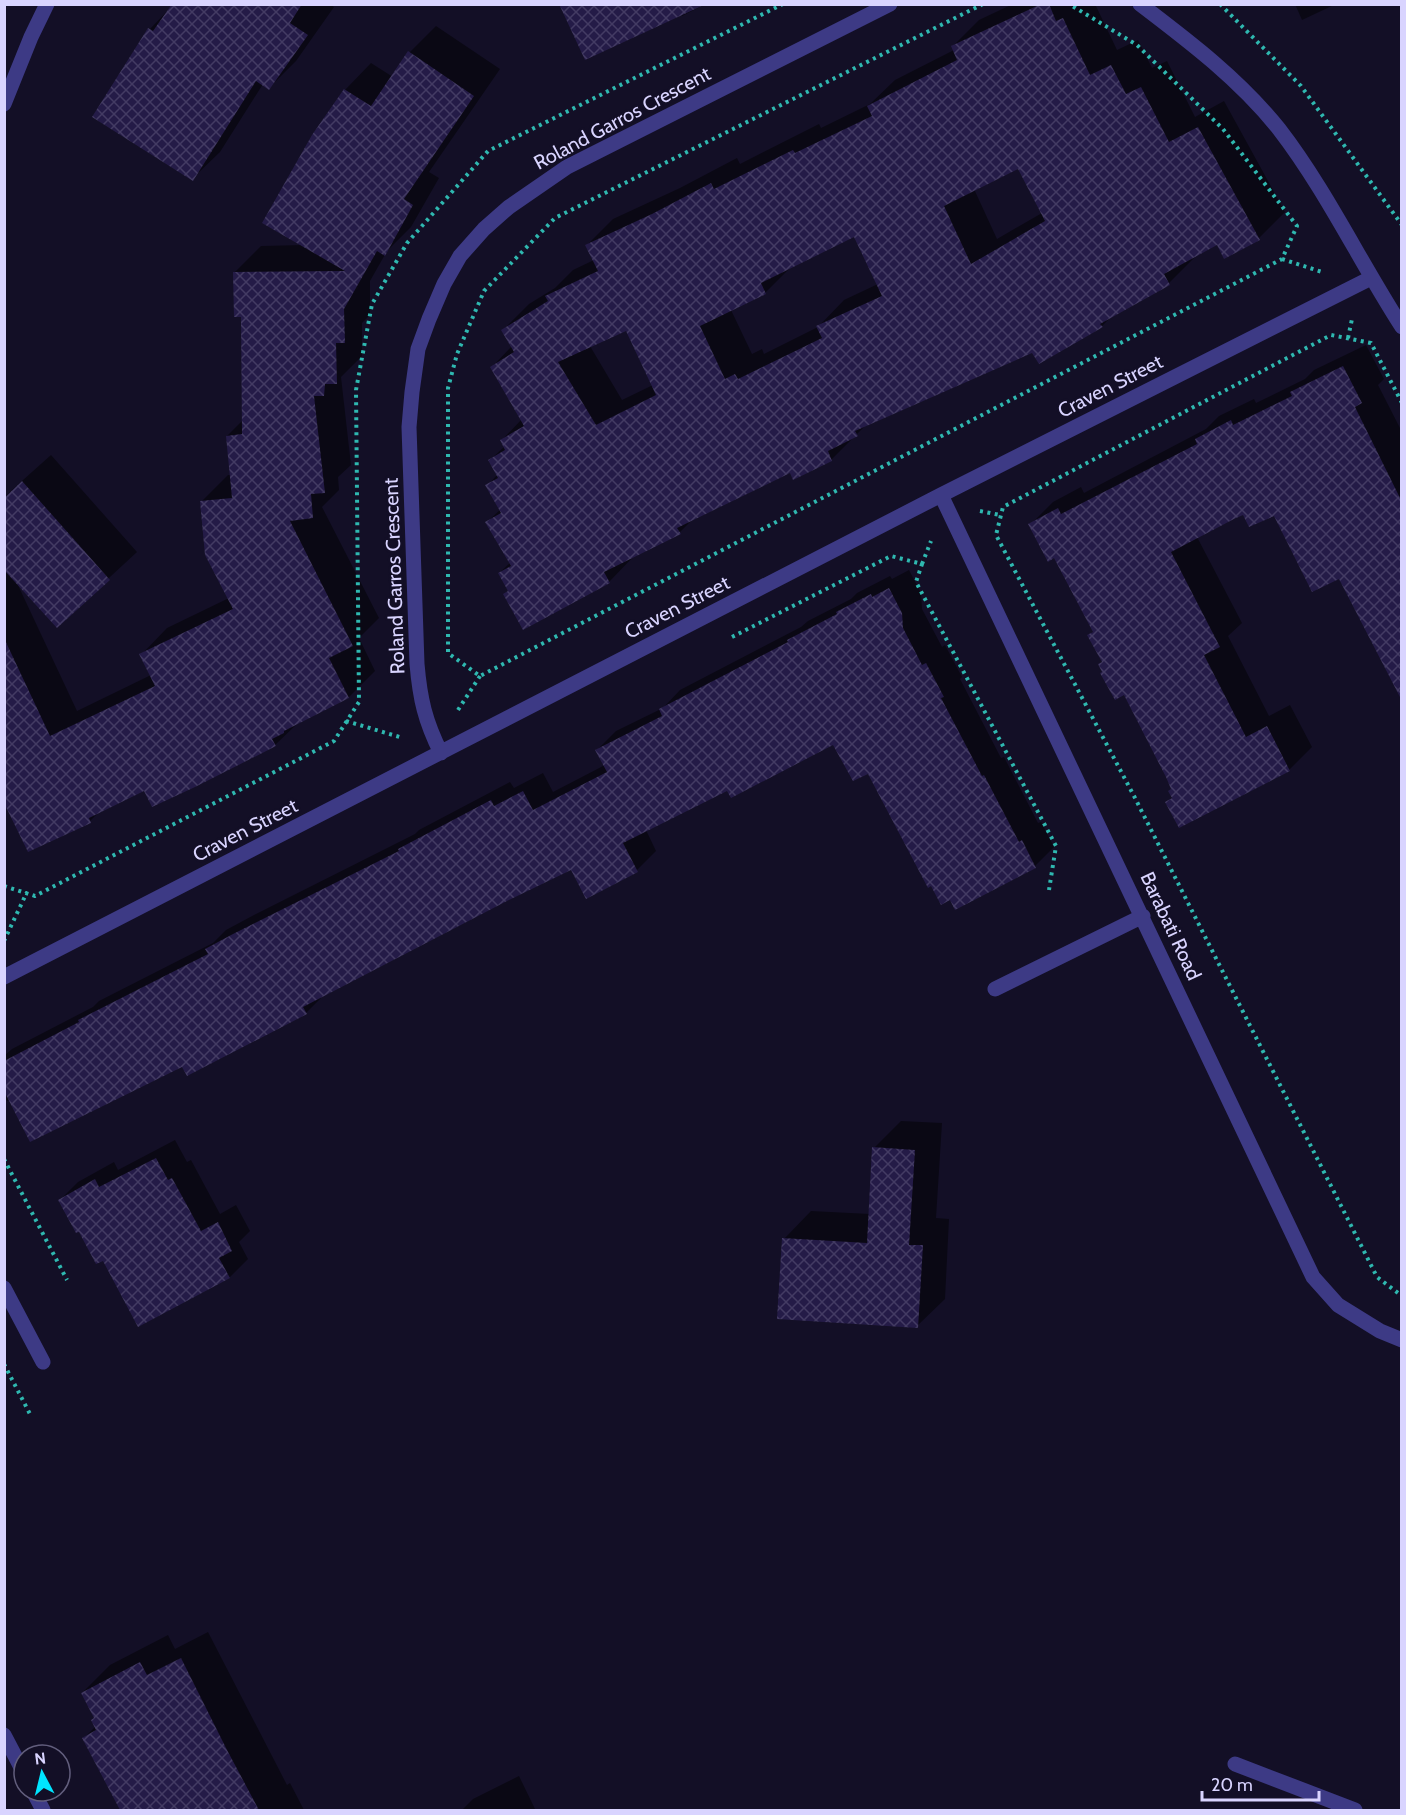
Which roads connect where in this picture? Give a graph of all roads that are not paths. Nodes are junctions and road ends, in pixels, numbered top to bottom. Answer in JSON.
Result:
{"nodes":[{"id":1,"x":46,"y":4,"type":"edge"},
{"id":2,"x":890,"y":4,"type":"edge"},
{"id":3,"x":1140,"y":4,"type":"edge"},
{"id":4,"x":4,"y":104,"type":"edge"},
{"id":5,"x":1371,"y":278,"type":"junction"},
{"id":6,"x":1401,"y":327,"type":"edge"},
{"id":7,"x":941,"y":495,"type":"junction"},
{"id":8,"x":441,"y":753,"type":"junction"},
{"id":9,"x":1143,"y":916,"type":"junction"},
{"id":10,"x":4,"y":977,"type":"edge"},
{"id":11,"x":995,"y":989,"type":"dead end"},
{"id":12,"x":4,"y":1288,"type":"edge"},
{"id":13,"x":1401,"y":1340,"type":"edge"},
{"id":14,"x":43,"y":1362,"type":"dead end"},
{"id":15,"x":4,"y":1735,"type":"edge"},
{"id":16,"x":12,"y":1750,"type":"edge"},
{"id":17,"x":1235,"y":1764,"type":"dead end"},
{"id":18,"x":1356,"y":1810,"type":"edge"}],
"edges":[{"from":1,"to":4,"type":"street"},
{"from":2,"to":8,"type":"street","name":"Roland Garros Crescent"},
{"from":3,"to":5,"type":"street"},
{"from":5,"to":6,"type":"street"},
{"from":5,"to":7,"type":"street","name":"Craven Street"},
{"from":7,"to":8,"type":"street","name":"Craven Street"},
{"from":7,"to":9,"type":"street","name":"Barabati Road"},
{"from":8,"to":10,"type":"street","name":"Craven Street"},
{"from":9,"to":11,"type":"street"},
{"from":9,"to":13,"type":"street","name":"Barabati Road"},
{"from":12,"to":14,"type":"street"},
{"from":15,"to":16,"type":"street"},
{"from":17,"to":18,"type":"street"}]}
